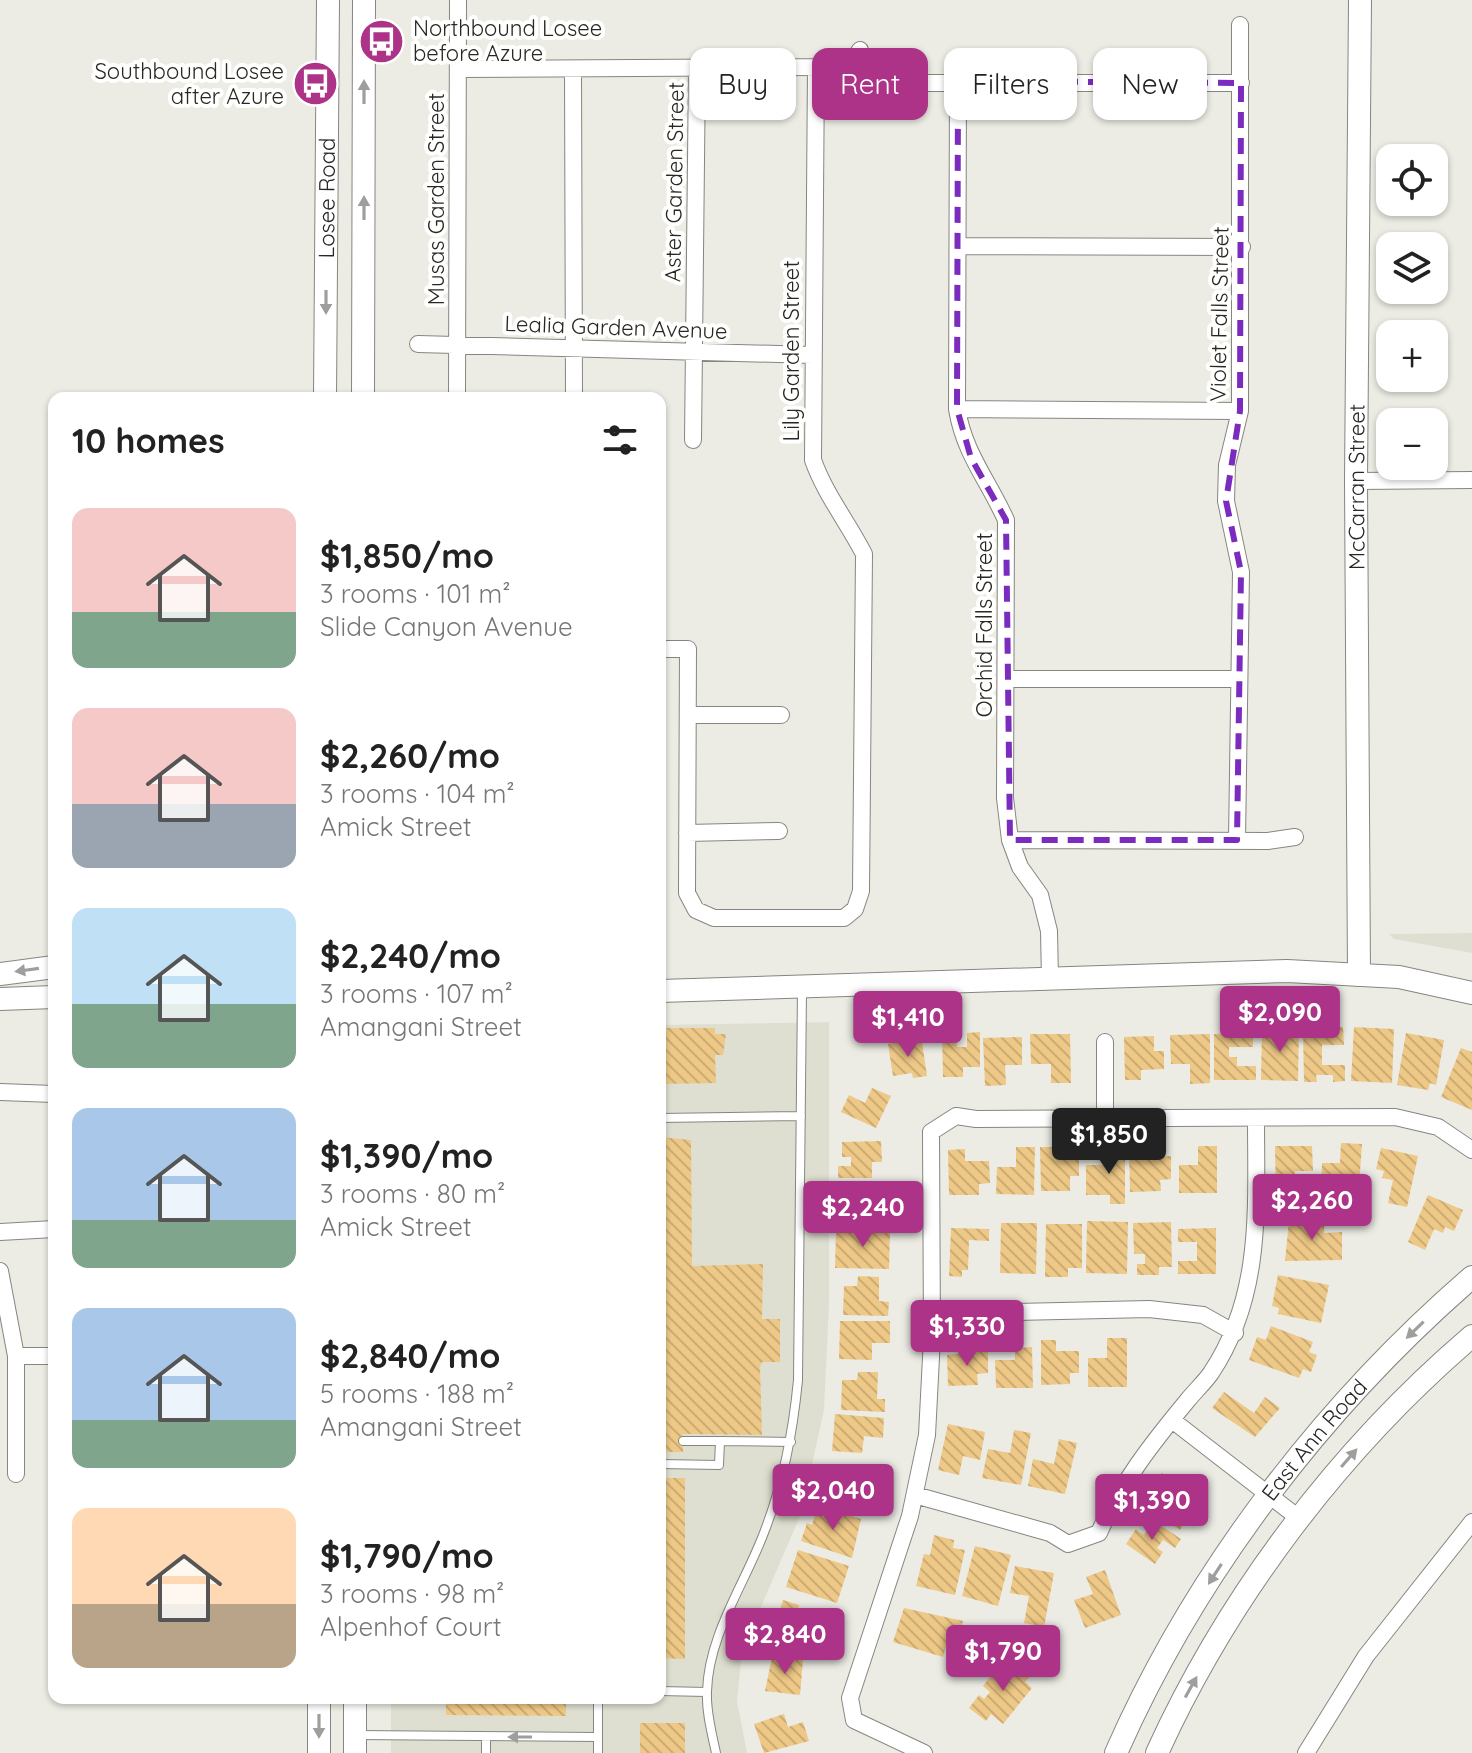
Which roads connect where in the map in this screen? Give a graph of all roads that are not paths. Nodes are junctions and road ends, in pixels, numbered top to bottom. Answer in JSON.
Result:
{"nodes":[{"id":1,"x":328,"y":0,"type":"edge"},
{"id":2,"x":364,"y":0,"type":"edge"},
{"id":3,"x":458,"y":0,"type":"edge"},
{"id":4,"x":1360,"y":0,"type":"edge"},
{"id":5,"x":1240,"y":25,"type":"dead end"},
{"id":6,"x":690,"y":68,"type":"edge"},
{"id":7,"x":458,"y":69,"type":"junction"},
{"id":8,"x":573,"y":69,"type":"junction"},
{"id":9,"x":1077,"y":82,"type":"edge"},
{"id":10,"x":1241,"y":83,"type":"junction"},
{"id":11,"x":696,"y":120,"type":"edge"},
{"id":12,"x":815,"y":120,"type":"edge"},
{"id":13,"x":958,"y":120,"type":"edge"},
{"id":14,"x":959,"y":246,"type":"junction"},
{"id":15,"x":1242,"y":247,"type":"junction"},
{"id":16,"x":418,"y":344,"type":"dead end"},
{"id":17,"x":457,"y":345,"type":"junction"},
{"id":18,"x":574,"y":349,"type":"junction"},
{"id":19,"x":694,"y":352,"type":"junction"},
{"id":20,"x":812,"y":355,"type":"junction"},
{"id":21,"x":325,"y":392,"type":"edge"},
{"id":22,"x":363,"y":392,"type":"edge"},
{"id":23,"x":457,"y":392,"type":"edge"},
{"id":24,"x":574,"y":392,"type":"edge"},
{"id":25,"x":957,"y":409,"type":"junction"},
{"id":26,"x":1240,"y":411,"type":"junction"},
{"id":27,"x":693,"y":440,"type":"dead end"},
{"id":28,"x":1472,"y":480,"type":"edge"},
{"id":29,"x":1356,"y":481,"type":"junction"},
{"id":30,"x":666,"y":649,"type":"edge"},
{"id":31,"x":1008,"y":679,"type":"junction"},
{"id":32,"x":1237,"y":679,"type":"junction"},
{"id":33,"x":688,"y":715,"type":"junction"},
{"id":34,"x":781,"y":715,"type":"dead end"},
{"id":35,"x":779,"y":831,"type":"dead end"},
{"id":36,"x":687,"y":833,"type":"junction"},
{"id":37,"x":1295,"y":837,"type":"dead end"},
{"id":38,"x":1010,"y":840,"type":"junction"},
{"id":39,"x":1237,"y":840,"type":"junction"},
{"id":40,"x":48,"y":968,"type":"edge"},
{"id":41,"x":0,"y":974,"type":"edge"},
{"id":42,"x":1359,"y":975,"type":"junction"},
{"id":43,"x":1050,"y":979,"type":"junction"},
{"id":44,"x":802,"y":989,"type":"junction"},
{"id":45,"x":666,"y":991,"type":"edge"},
{"id":46,"x":1472,"y":993,"type":"edge"},
{"id":47,"x":48,"y":997,"type":"edge"},
{"id":48,"x":0,"y":999,"type":"edge"},
{"id":49,"x":1105,"y":1042,"type":"dead end"},
{"id":50,"x":0,"y":1092,"type":"edge"},
{"id":51,"x":48,"y":1094,"type":"edge"},
{"id":52,"x":801,"y":1116,"type":"junction"},
{"id":53,"x":666,"y":1118,"type":"edge"},
{"id":54,"x":1256,"y":1118,"type":"junction"},
{"id":55,"x":1105,"y":1119,"type":"junction"},
{"id":56,"x":1472,"y":1150,"type":"edge"},
{"id":57,"x":48,"y":1229,"type":"edge"},
{"id":58,"x":0,"y":1232,"type":"edge"},
{"id":59,"x":0,"y":1271,"type":"edge"},
{"id":60,"x":1472,"y":1277,"type":"edge"},
{"id":61,"x":932,"y":1314,"type":"junction"},
{"id":62,"x":1235,"y":1333,"type":"junction"},
{"id":63,"x":1472,"y":1336,"type":"edge"},
{"id":64,"x":16,"y":1356,"type":"junction"},
{"id":65,"x":48,"y":1356,"type":"edge"},
{"id":66,"x":1172,"y":1420,"type":"junction"},
{"id":67,"x":683,"y":1441,"type":"dead end"},
{"id":68,"x":720,"y":1441,"type":"junction"},
{"id":69,"x":791,"y":1442,"type":"junction"},
{"id":70,"x":666,"y":1464,"type":"edge"},
{"id":71,"x":16,"y":1474,"type":"dead end"},
{"id":72,"x":915,"y":1495,"type":"junction"},
{"id":73,"x":1270,"y":1496,"type":"junction"},
{"id":74,"x":1300,"y":1519,"type":"junction"},
{"id":75,"x":1472,"y":1522,"type":"edge"},
{"id":76,"x":666,"y":1691,"type":"edge"},
{"id":77,"x":707,"y":1692,"type":"junction"},
{"id":78,"x":319,"y":1704,"type":"edge"},
{"id":79,"x":355,"y":1704,"type":"edge"},
{"id":80,"x":598,"y":1704,"type":"edge"},
{"id":81,"x":486,"y":1737,"type":"junction"},
{"id":82,"x":598,"y":1737,"type":"junction"},
{"id":83,"x":355,"y":1744,"type":"edge"},
{"id":84,"x":319,"y":1753,"type":"edge"},
{"id":85,"x":486,"y":1753,"type":"edge"},
{"id":86,"x":598,"y":1753,"type":"edge"},
{"id":87,"x":716,"y":1753,"type":"edge"},
{"id":88,"x":924,"y":1753,"type":"edge"},
{"id":89,"x":1116,"y":1753,"type":"edge"},
{"id":90,"x":1157,"y":1753,"type":"edge"},
{"id":91,"x":1306,"y":1753,"type":"edge"}],
"edges":[{"from":1,"to":21,"type":"main road","name":"Losee Road","one_way":true},
{"from":22,"to":2,"type":"main road","name":"Losee Road","one_way":true},
{"from":3,"to":7,"type":"street","name":"Musas Garden Street"},
{"from":4,"to":29,"type":"main road","name":"McCarran Street"},
{"from":5,"to":10,"type":"street","name":"Violet Falls Street"},
{"from":6,"to":8,"type":"street"},
{"from":7,"to":8,"type":"street"},
{"from":7,"to":17,"type":"street","name":"Musas Garden Street"},
{"from":8,"to":18,"type":"street"},
{"from":9,"to":10,"type":"street"},
{"from":10,"to":15,"type":"street","name":"Violet Falls Street"},
{"from":11,"to":19,"type":"street","name":"Aster Garden Street"},
{"from":12,"to":20,"type":"street","name":"Lily Garden Street"},
{"from":13,"to":14,"type":"street","name":"Orchid Falls Street"},
{"from":14,"to":15,"type":"street"},
{"from":14,"to":25,"type":"street","name":"Orchid Falls Street"},
{"from":15,"to":26,"type":"street","name":"Violet Falls Street"},
{"from":16,"to":17,"type":"street","name":"Lealia Garden Avenue"},
{"from":17,"to":18,"type":"street","name":"Lealia Garden Avenue"},
{"from":17,"to":23,"type":"street","name":"Musas Garden Street"},
{"from":18,"to":19,"type":"street","name":"Lealia Garden Avenue"},
{"from":18,"to":24,"type":"street"},
{"from":19,"to":20,"type":"street","name":"Lealia Garden Avenue"},
{"from":19,"to":27,"type":"street","name":"Aster Garden Street"},
{"from":20,"to":36,"type":"street","name":"Lily Garden Street"},
{"from":25,"to":26,"type":"street"},
{"from":25,"to":31,"type":"street","name":"Orchid Falls Street"},
{"from":26,"to":32,"type":"street","name":"Violet Falls Street"},
{"from":28,"to":29,"type":"street"},
{"from":29,"to":42,"type":"main road","name":"McCarran Street"},
{"from":30,"to":33,"type":"street"},
{"from":31,"to":32,"type":"street"},
{"from":31,"to":38,"type":"street","name":"Orchid Falls Street"},
{"from":32,"to":39,"type":"street","name":"Violet Falls Street"},
{"from":33,"to":34,"type":"street"},
{"from":33,"to":36,"type":"street"},
{"from":35,"to":36,"type":"street"},
{"from":37,"to":39,"type":"street"},
{"from":38,"to":39,"type":"street"},
{"from":38,"to":43,"type":"street","name":"Orchid Falls Street"},
{"from":40,"to":41,"type":"main road","one_way":true},
{"from":42,"to":43,"type":"main road"},
{"from":42,"to":46,"type":"main road"},
{"from":43,"to":44,"type":"main road"},
{"from":44,"to":45,"type":"main road"},
{"from":44,"to":52,"type":"lane"},
{"from":47,"to":48,"type":"main road"},
{"from":49,"to":55,"type":"street"},
{"from":50,"to":51,"type":"street"},
{"from":52,"to":53,"type":"lane"},
{"from":52,"to":69,"type":"lane"},
{"from":54,"to":55,"type":"street"},
{"from":54,"to":56,"type":"street"},
{"from":54,"to":62,"type":"street"},
{"from":55,"to":61,"type":"street"},
{"from":57,"to":58,"type":"street"},
{"from":59,"to":64,"type":"street"},
{"from":60,"to":73,"type":"main road","name":"East Ann Road","one_way":true},
{"from":61,"to":62,"type":"street"},
{"from":61,"to":72,"type":"street"},
{"from":62,"to":66,"type":"street"},
{"from":74,"to":63,"type":"main road","name":"East Ann Road","one_way":true},
{"from":64,"to":65,"type":"street"},
{"from":64,"to":71,"type":"street"},
{"from":66,"to":72,"type":"street"},
{"from":66,"to":73,"type":"street"},
{"from":67,"to":68,"type":"lane"},
{"from":68,"to":69,"type":"lane"},
{"from":68,"to":70,"type":"lane"},
{"from":69,"to":77,"type":"lane"},
{"from":72,"to":88,"type":"street"},
{"from":73,"to":74,"type":"street"},
{"from":73,"to":89,"type":"main road","name":"East Ann Road","one_way":true},
{"from":90,"to":74,"type":"main road","name":"East Ann Road","one_way":true},
{"from":75,"to":91,"type":"street"},
{"from":76,"to":77,"type":"lane"},
{"from":77,"to":87,"type":"lane"},
{"from":78,"to":84,"type":"main road","one_way":true},
{"from":79,"to":83,"type":"main road"},
{"from":80,"to":82,"type":"lane"},
{"from":82,"to":81,"type":"lane","one_way":true},
{"from":81,"to":83,"type":"lane"},
{"from":81,"to":85,"type":"lane"},
{"from":82,"to":86,"type":"lane"}]}
